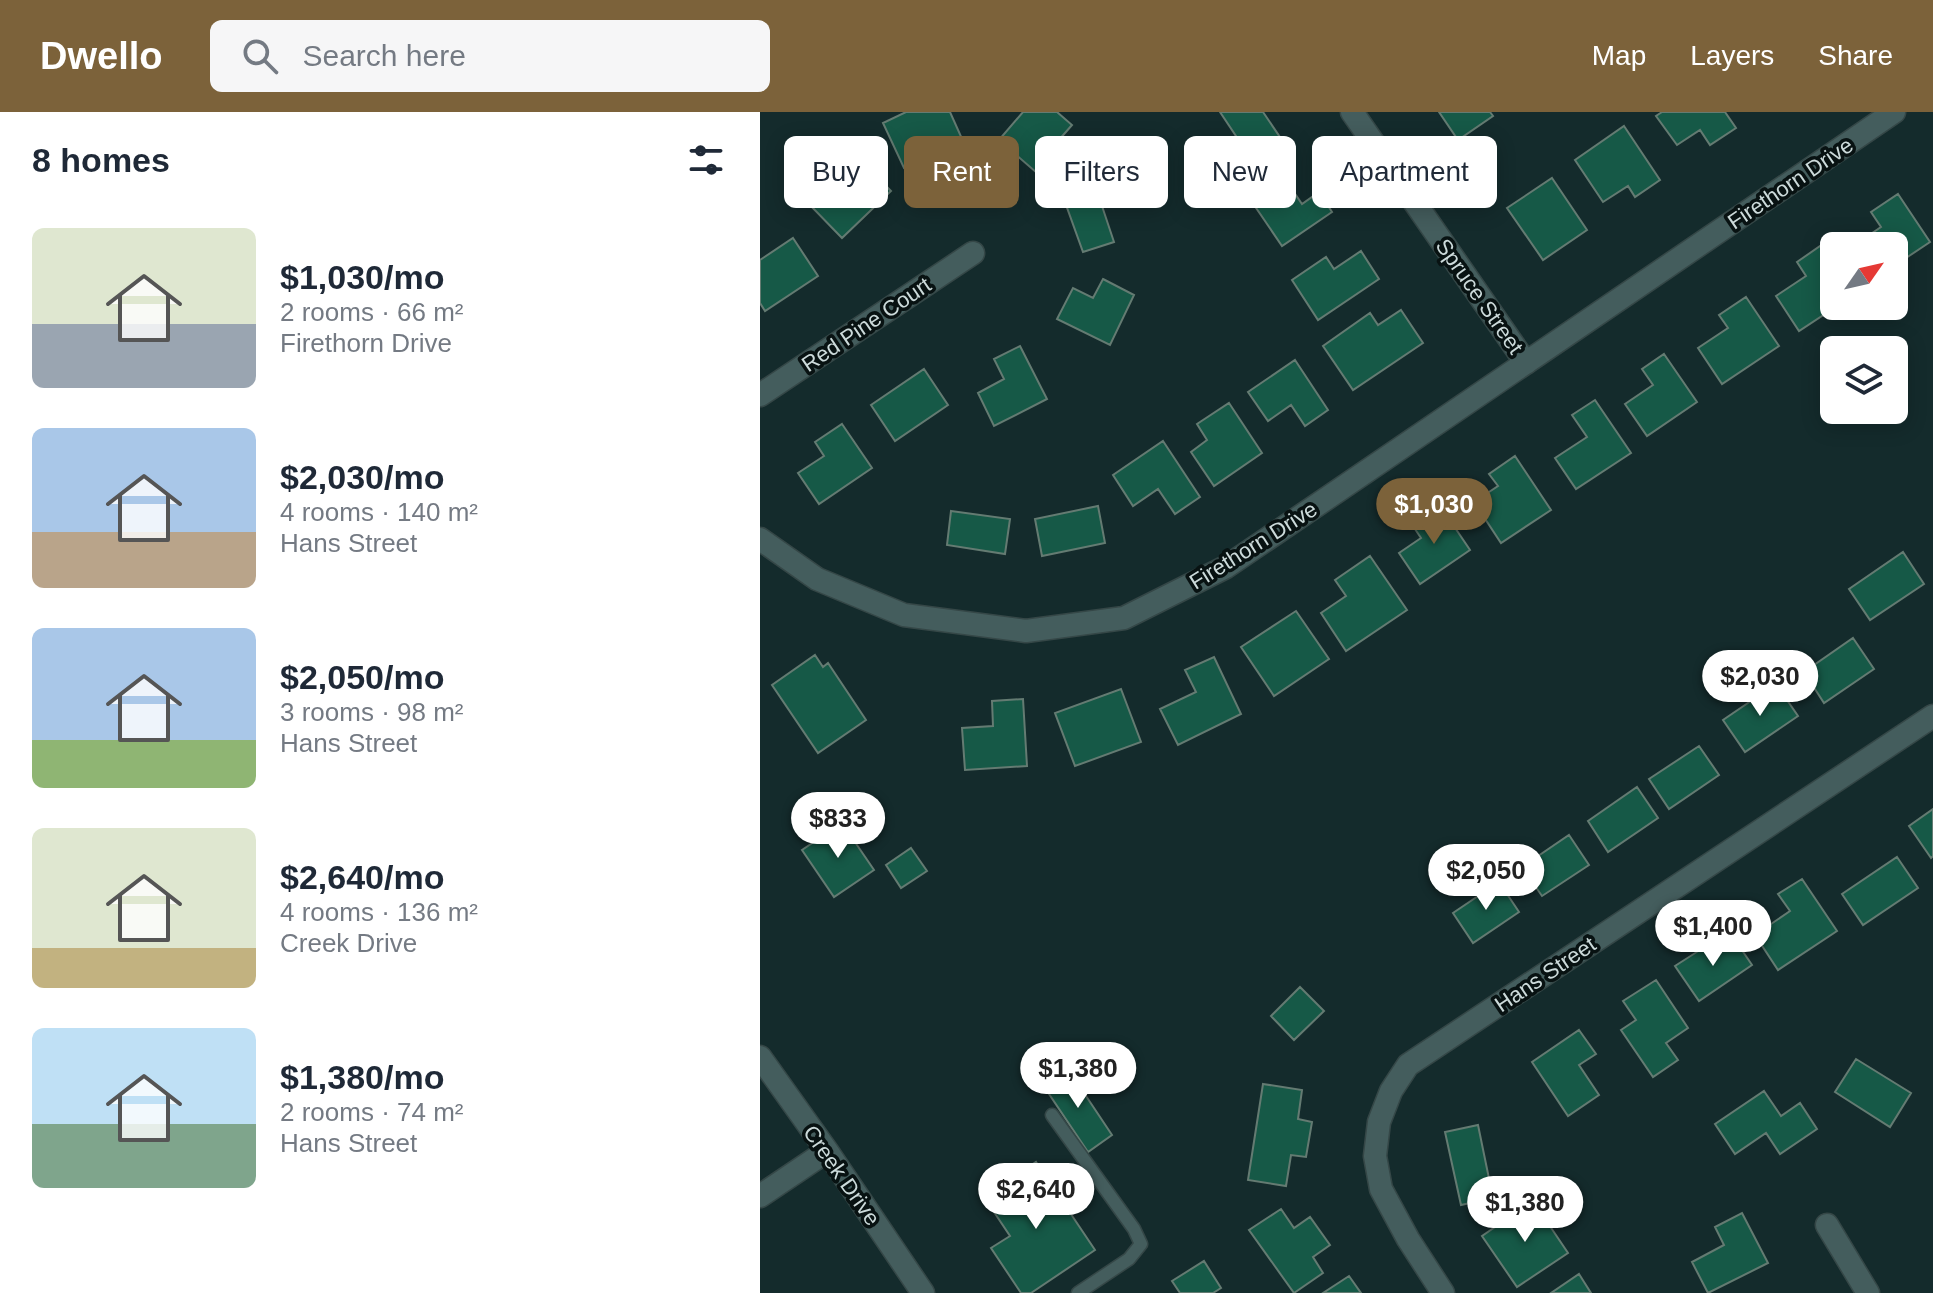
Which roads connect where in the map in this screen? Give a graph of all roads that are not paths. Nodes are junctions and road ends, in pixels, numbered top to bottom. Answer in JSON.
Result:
{"nodes":[{"id":1,"x":1352,"y":112,"type":"edge"},
{"id":2,"x":1894,"y":112,"type":"edge"},
{"id":3,"x":973,"y":253,"type":"dead end"},
{"id":4,"x":1526,"y":363,"type":"junction"},
{"id":5,"x":760,"y":395,"type":"edge"},
{"id":6,"x":760,"y":539,"type":"edge"},
{"id":7,"x":1933,"y":716,"type":"edge"},
{"id":8,"x":760,"y":1057,"type":"edge"},
{"id":9,"x":1052,"y":1115,"type":"dead end"},
{"id":10,"x":827,"y":1151,"type":"junction"},
{"id":11,"x":760,"y":1196,"type":"edge"},
{"id":12,"x":1827,"y":1225,"type":"dead end"},
{"id":13,"x":923,"y":1293,"type":"edge"},
{"id":14,"x":1078,"y":1293,"type":"edge"},
{"id":15,"x":1443,"y":1293,"type":"edge"},
{"id":16,"x":1868,"y":1293,"type":"edge"}],
"edges":[{"from":1,"to":4,"type":"street","name":"Spruce Street"},
{"from":2,"to":4,"type":"street","name":"Firethorn Drive"},
{"from":3,"to":5,"type":"street","name":"Red Pine Court"},
{"from":4,"to":6,"type":"street","name":"Firethorn Drive"},
{"from":7,"to":15,"type":"street","name":"Hans Street"},
{"from":8,"to":10,"type":"street","name":"Creek Drive"},
{"from":9,"to":14,"type":"lane"},
{"from":10,"to":11,"type":"street"},
{"from":10,"to":13,"type":"street","name":"Creek Drive"},
{"from":12,"to":16,"type":"street"}]}
